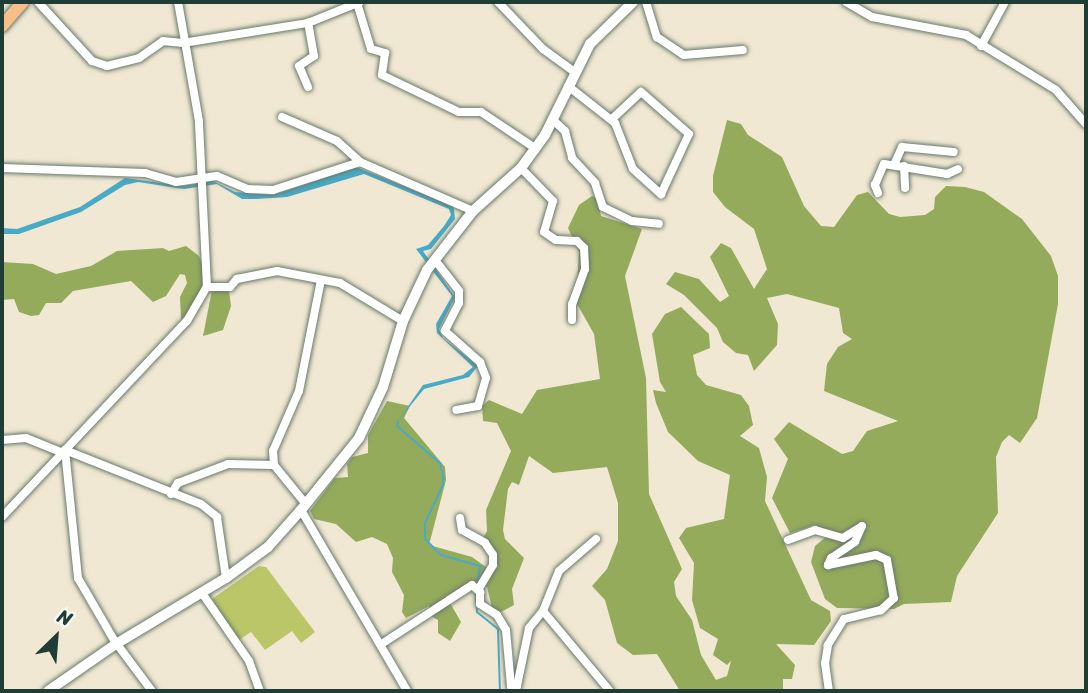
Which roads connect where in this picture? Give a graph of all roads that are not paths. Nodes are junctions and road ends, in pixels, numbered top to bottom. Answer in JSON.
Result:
{"nodes":[{"id":1,"x":23,"y":2,"type":"edge"},
{"id":2,"x":38,"y":2,"type":"edge"},
{"id":3,"x":178,"y":2,"type":"edge"},
{"id":4,"x":498,"y":2,"type":"edge"},
{"id":5,"x":633,"y":2,"type":"edge"},
{"id":6,"x":646,"y":2,"type":"edge"},
{"id":7,"x":846,"y":2,"type":"edge"},
{"id":8,"x":1005,"y":2,"type":"edge"},
{"id":9,"x":353,"y":3,"type":"edge"},
{"id":10,"x":309,"y":23,"type":"junction"},
{"id":11,"x":2,"y":26,"type":"edge"},
{"id":12,"x":183,"y":43,"type":"junction"},
{"id":13,"x":981,"y":46,"type":"junction"},
{"id":14,"x":743,"y":50,"type":"dead end"},
{"id":15,"x":575,"y":72,"type":"junction"},
{"id":16,"x":568,"y":86,"type":"junction"},
{"id":17,"x":308,"y":87,"type":"dead end"},
{"id":18,"x":282,"y":117,"type":"dead end"},
{"id":19,"x":552,"y":119,"type":"junction"},
{"id":20,"x":612,"y":119,"type":"junction"},
{"id":21,"x":1086,"y":124,"type":"edge"},
{"id":22,"x":536,"y":148,"type":"junction"},
{"id":23,"x":954,"y":152,"type":"dead end"},
{"id":24,"x":360,"y":162,"type":"junction"},
{"id":25,"x":899,"y":165,"type":"junction"},
{"id":26,"x":2,"y":168,"type":"edge"},
{"id":27,"x":521,"y":169,"type":"junction"},
{"id":28,"x":958,"y":169,"type":"dead end"},
{"id":29,"x":205,"y":182,"type":"junction"},
{"id":30,"x":905,"y":188,"type":"dead end"},
{"id":31,"x":878,"y":193,"type":"dead end"},
{"id":32,"x":473,"y":211,"type":"junction"},
{"id":33,"x":659,"y":224,"type":"dead end"},
{"id":34,"x":432,"y":264,"type":"junction"},
{"id":35,"x":321,"y":280,"type":"junction"},
{"id":36,"x":206,"y":287,"type":"junction"},
{"id":37,"x":572,"y":320,"type":"dead end"},
{"id":38,"x":403,"y":321,"type":"junction"},
{"id":39,"x":456,"y":410,"type":"dead end"},
{"id":40,"x":2,"y":440,"type":"edge"},
{"id":41,"x":64,"y":451,"type":"junction"},
{"id":42,"x":274,"y":465,"type":"junction"},
{"id":43,"x":171,"y":494,"type":"junction"},
{"id":44,"x":303,"y":507,"type":"junction"},
{"id":45,"x":2,"y":517,"type":"edge"},
{"id":46,"x":460,"y":518,"type":"dead end"},
{"id":47,"x":596,"y":539,"type":"dead end"},
{"id":48,"x":788,"y":540,"type":"dead end"},
{"id":49,"x":226,"y":578,"type":"junction"},
{"id":50,"x":478,"y":590,"type":"junction"},
{"id":51,"x":202,"y":593,"type":"junction"},
{"id":52,"x":544,"y":611,"type":"junction"},
{"id":53,"x":383,"y":643,"type":"junction"},
{"id":54,"x":116,"y":644,"type":"junction"},
{"id":55,"x":511,"y":689,"type":"edge"},
{"id":56,"x":48,"y":691,"type":"edge"},
{"id":57,"x":152,"y":691,"type":"edge"},
{"id":58,"x":260,"y":691,"type":"edge"},
{"id":59,"x":407,"y":691,"type":"edge"},
{"id":60,"x":610,"y":691,"type":"edge"},
{"id":61,"x":828,"y":691,"type":"edge"}],
"edges":[{"from":1,"to":11,"type":"main road"},
{"from":2,"to":12,"type":"street"},
{"from":3,"to":12,"type":"street"},
{"from":4,"to":15,"type":"street"},
{"from":5,"to":15,"type":"street"},
{"from":6,"to":14,"type":"street"},
{"from":7,"to":13,"type":"street"},
{"from":8,"to":13,"type":"street"},
{"from":9,"to":10,"type":"street"},
{"from":9,"to":22,"type":"street"},
{"from":10,"to":12,"type":"street"},
{"from":10,"to":17,"type":"street"},
{"from":12,"to":29,"type":"street"},
{"from":13,"to":21,"type":"street"},
{"from":15,"to":16,"type":"street"},
{"from":16,"to":19,"type":"street"},
{"from":16,"to":20,"type":"street"},
{"from":18,"to":24,"type":"street"},
{"from":19,"to":22,"type":"street"},
{"from":19,"to":33,"type":"street"},
{"from":20,"to":20,"type":"street"},
{"from":22,"to":27,"type":"street"},
{"from":23,"to":25,"type":"street"},
{"from":24,"to":29,"type":"street"},
{"from":24,"to":32,"type":"street"},
{"from":25,"to":28,"type":"street"},
{"from":25,"to":30,"type":"street"},
{"from":25,"to":31,"type":"street"},
{"from":26,"to":29,"type":"street"},
{"from":27,"to":32,"type":"street"},
{"from":27,"to":37,"type":"street"},
{"from":29,"to":36,"type":"street"},
{"from":32,"to":34,"type":"street"},
{"from":34,"to":38,"type":"street"},
{"from":34,"to":39,"type":"street"},
{"from":35,"to":36,"type":"street"},
{"from":35,"to":38,"type":"street"},
{"from":35,"to":42,"type":"street"},
{"from":36,"to":41,"type":"street"},
{"from":38,"to":44,"type":"street"},
{"from":40,"to":41,"type":"street"},
{"from":41,"to":43,"type":"street"},
{"from":41,"to":45,"type":"street"},
{"from":41,"to":54,"type":"street"},
{"from":42,"to":43,"type":"street"},
{"from":42,"to":44,"type":"street"},
{"from":43,"to":49,"type":"street"},
{"from":44,"to":49,"type":"street"},
{"from":44,"to":53,"type":"street"},
{"from":46,"to":50,"type":"street"},
{"from":47,"to":52,"type":"street"},
{"from":48,"to":61,"type":"street"},
{"from":49,"to":51,"type":"street"},
{"from":50,"to":53,"type":"street"},
{"from":50,"to":55,"type":"street"},
{"from":51,"to":54,"type":"street"},
{"from":51,"to":58,"type":"street"},
{"from":52,"to":55,"type":"street"},
{"from":52,"to":60,"type":"street"},
{"from":53,"to":59,"type":"street"},
{"from":54,"to":56,"type":"street"},
{"from":54,"to":57,"type":"street"}]}
